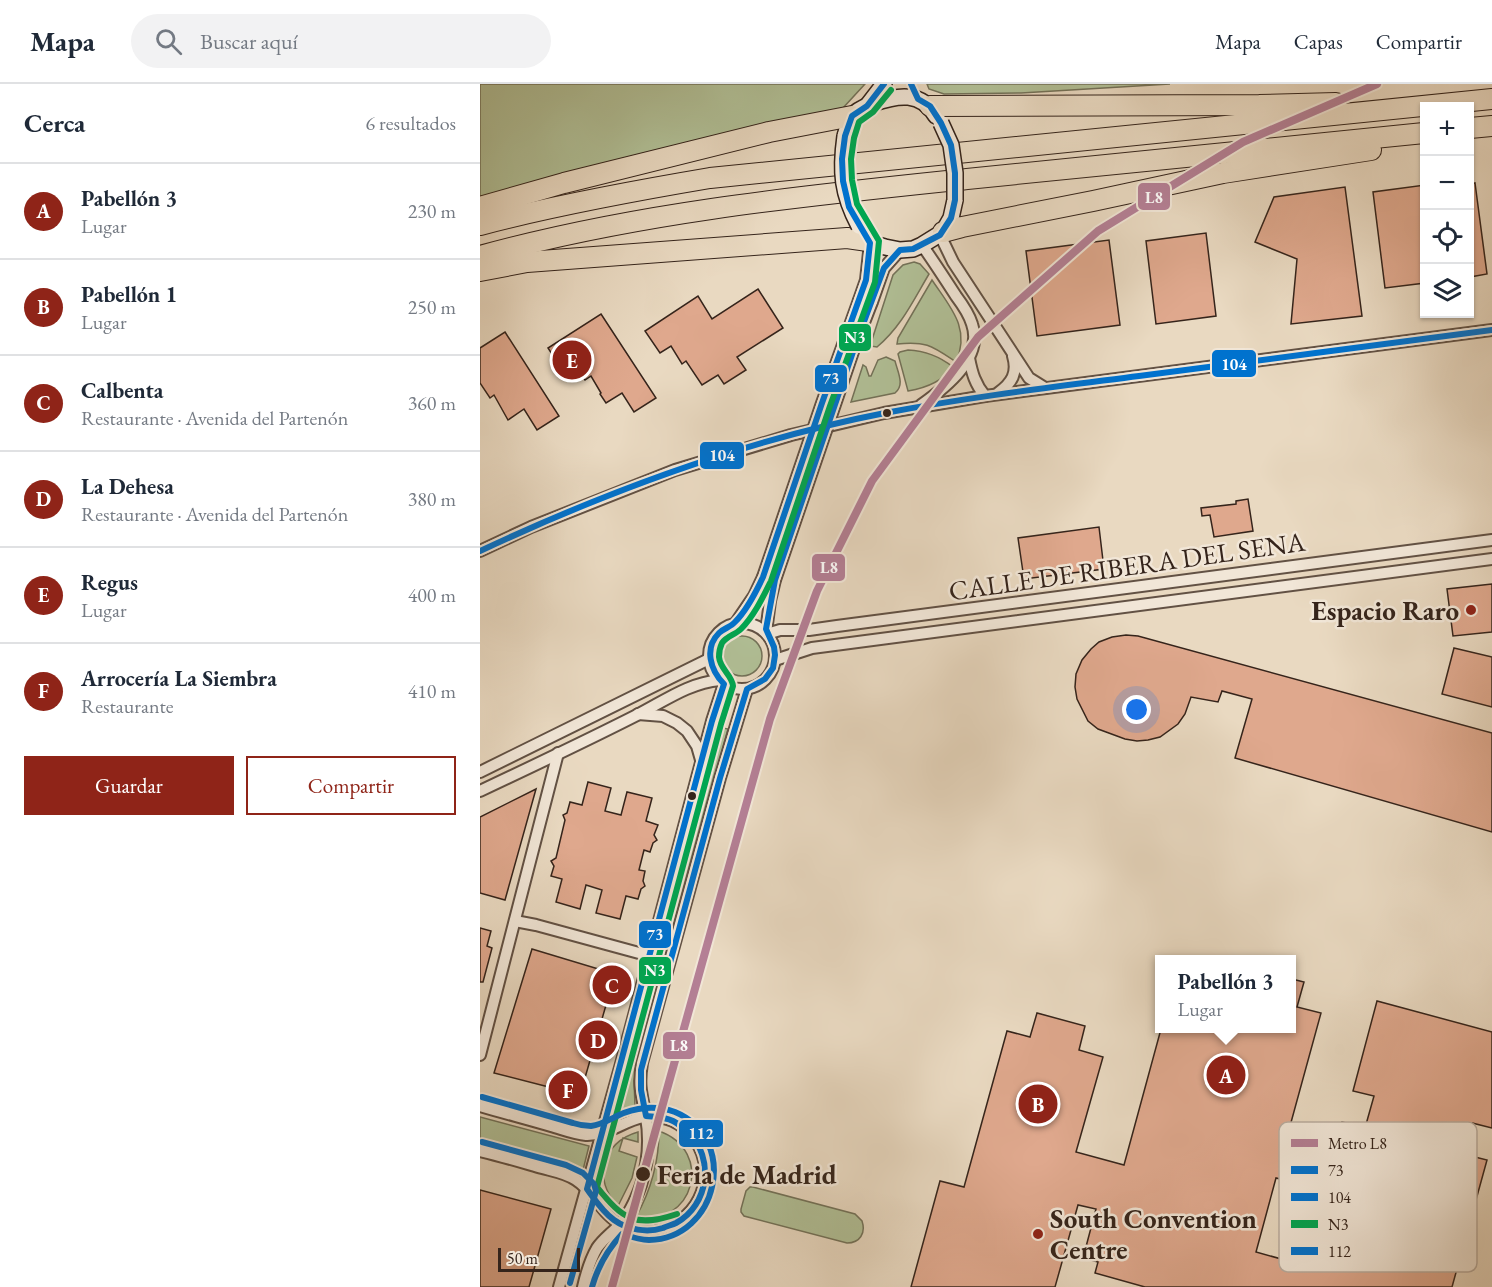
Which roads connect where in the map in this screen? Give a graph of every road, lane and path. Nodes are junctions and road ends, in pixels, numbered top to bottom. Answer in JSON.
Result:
{"nodes":[{"id":1,"x":884,"y":84,"type":"edge"},
{"id":2,"x":911,"y":84,"type":"edge"},
{"id":3,"x":1492,"y":98,"type":"edge"},
{"id":4,"x":924,"y":102,"type":"junction"},
{"id":5,"x":859,"y":111,"type":"junction"},
{"id":6,"x":1492,"y":127,"type":"edge"},
{"id":7,"x":1474,"y":128,"type":"edge"},
{"id":8,"x":1420,"y":134,"type":"edge"},
{"id":9,"x":1420,"y":139,"type":"edge"},
{"id":10,"x":480,"y":207,"type":"edge"},
{"id":11,"x":480,"y":225,"type":"edge"},
{"id":12,"x":945,"y":228,"type":"junction"},
{"id":13,"x":866,"y":237,"type":"junction"},
{"id":14,"x":922,"y":246,"type":"junction"},
{"id":15,"x":900,"y":250,"type":"junction"},
{"id":16,"x":480,"y":256,"type":"edge"},
{"id":17,"x":480,"y":271,"type":"edge"},
{"id":18,"x":1492,"y":330,"type":"edge"},
{"id":19,"x":1010,"y":348,"type":"junction"},
{"id":20,"x":969,"y":358,"type":"junction"},
{"id":21,"x":1045,"y":387,"type":"junction"},
{"id":22,"x":990,"y":395,"type":"junction"},
{"id":23,"x":918,"y":407,"type":"junction"},
{"id":24,"x":1492,"y":540,"type":"edge"},
{"id":25,"x":480,"y":551,"type":"edge"},
{"id":26,"x":1492,"y":559,"type":"edge"},
{"id":27,"x":735,"y":624,"type":"junction"},
{"id":28,"x":766,"y":633,"type":"junction"},
{"id":29,"x":709,"y":659,"type":"junction"},
{"id":30,"x":775,"y":660,"type":"junction"},
{"id":31,"x":722,"y":682,"type":"junction"},
{"id":32,"x":747,"y":689,"type":"junction"},
{"id":33,"x":638,"y":714,"type":"junction"},
{"id":34,"x":558,"y":753,"type":"junction"},
{"id":35,"x":702,"y":762,"type":"junction"},
{"id":36,"x":480,"y":772,"type":"edge"},
{"id":37,"x":480,"y":792,"type":"edge"},
{"id":38,"x":515,"y":921,"type":"junction"},
{"id":39,"x":650,"y":956,"type":"junction"},
{"id":40,"x":480,"y":1055,"type":"edge"},
{"id":41,"x":480,"y":1106,"type":"edge"},
{"id":42,"x":646,"y":1116,"type":"junction"},
{"id":43,"x":602,"y":1134,"type":"junction"},
{"id":44,"x":480,"y":1151,"type":"edge"},
{"id":45,"x":587,"y":1189,"type":"junction"},
{"id":46,"x":620,"y":1224,"type":"junction"},
{"id":47,"x":559,"y":1287,"type":"edge"},
{"id":48,"x":583,"y":1287,"type":"edge"}],
"edges":[{"from":1,"to":5,"type":"street"},
{"from":2,"to":4,"type":"street"},
{"from":3,"to":4,"type":"highway"},
{"from":3,"to":11,"type":"highway"},
{"from":4,"to":5,"type":"street"},
{"from":4,"to":12,"type":"street","bridge":true},
{"from":5,"to":10,"type":"highway"},
{"from":5,"to":13,"type":"street","bridge":true},
{"from":6,"to":7,"type":"highway"},
{"from":8,"to":16,"type":"highway"},
{"from":9,"to":12,"type":"highway"},
{"from":12,"to":14,"type":"street"},
{"from":12,"to":19,"type":"street"},
{"from":13,"to":15,"type":"street"},
{"from":13,"to":17,"type":"highway"},
{"from":13,"to":27,"type":"street","bridge":true},
{"from":14,"to":15,"type":"street"},
{"from":14,"to":20,"type":"street"},
{"from":15,"to":28,"type":"street","bridge":true},
{"from":18,"to":21,"type":"street"},
{"from":19,"to":21,"type":"street"},
{"from":19,"to":22,"type":"street"},
{"from":20,"to":22,"type":"street"},
{"from":20,"to":23,"type":"street"},
{"from":21,"to":22,"type":"street"},
{"from":22,"to":23,"type":"street"},
{"from":23,"to":25,"type":"street"},
{"from":24,"to":28,"type":"street","name":"CALLE DE RIBERA DEL SENA"},
{"from":26,"to":30,"type":"street","name":"CALLE DE RIBERA DEL SENA"},
{"from":27,"to":28,"type":"street"},
{"from":27,"to":29,"type":"street"},
{"from":28,"to":30,"type":"street"},
{"from":29,"to":31,"type":"street"},
{"from":29,"to":36,"type":"street"},
{"from":30,"to":32,"type":"street"},
{"from":31,"to":32,"type":"street"},
{"from":31,"to":33,"type":"street"},
{"from":31,"to":35,"type":"street"},
{"from":32,"to":42,"type":"street"},
{"from":33,"to":34,"type":"street"},
{"from":33,"to":35,"type":"street"},
{"from":34,"to":37,"type":"street"},
{"from":34,"to":38,"type":"street"},
{"from":35,"to":39,"type":"street"},
{"from":38,"to":39,"type":"street"},
{"from":38,"to":40,"type":"street"},
{"from":39,"to":43,"type":"street"},
{"from":41,"to":43,"type":"street"},
{"from":42,"to":43,"type":"street"},
{"from":42,"to":46,"type":"street"},
{"from":42,"to":46,"type":"street"},
{"from":43,"to":45,"type":"street"},
{"from":44,"to":45,"type":"street"},
{"from":45,"to":46,"type":"street"},
{"from":45,"to":47,"type":"street"},
{"from":46,"to":48,"type":"street"}]}
